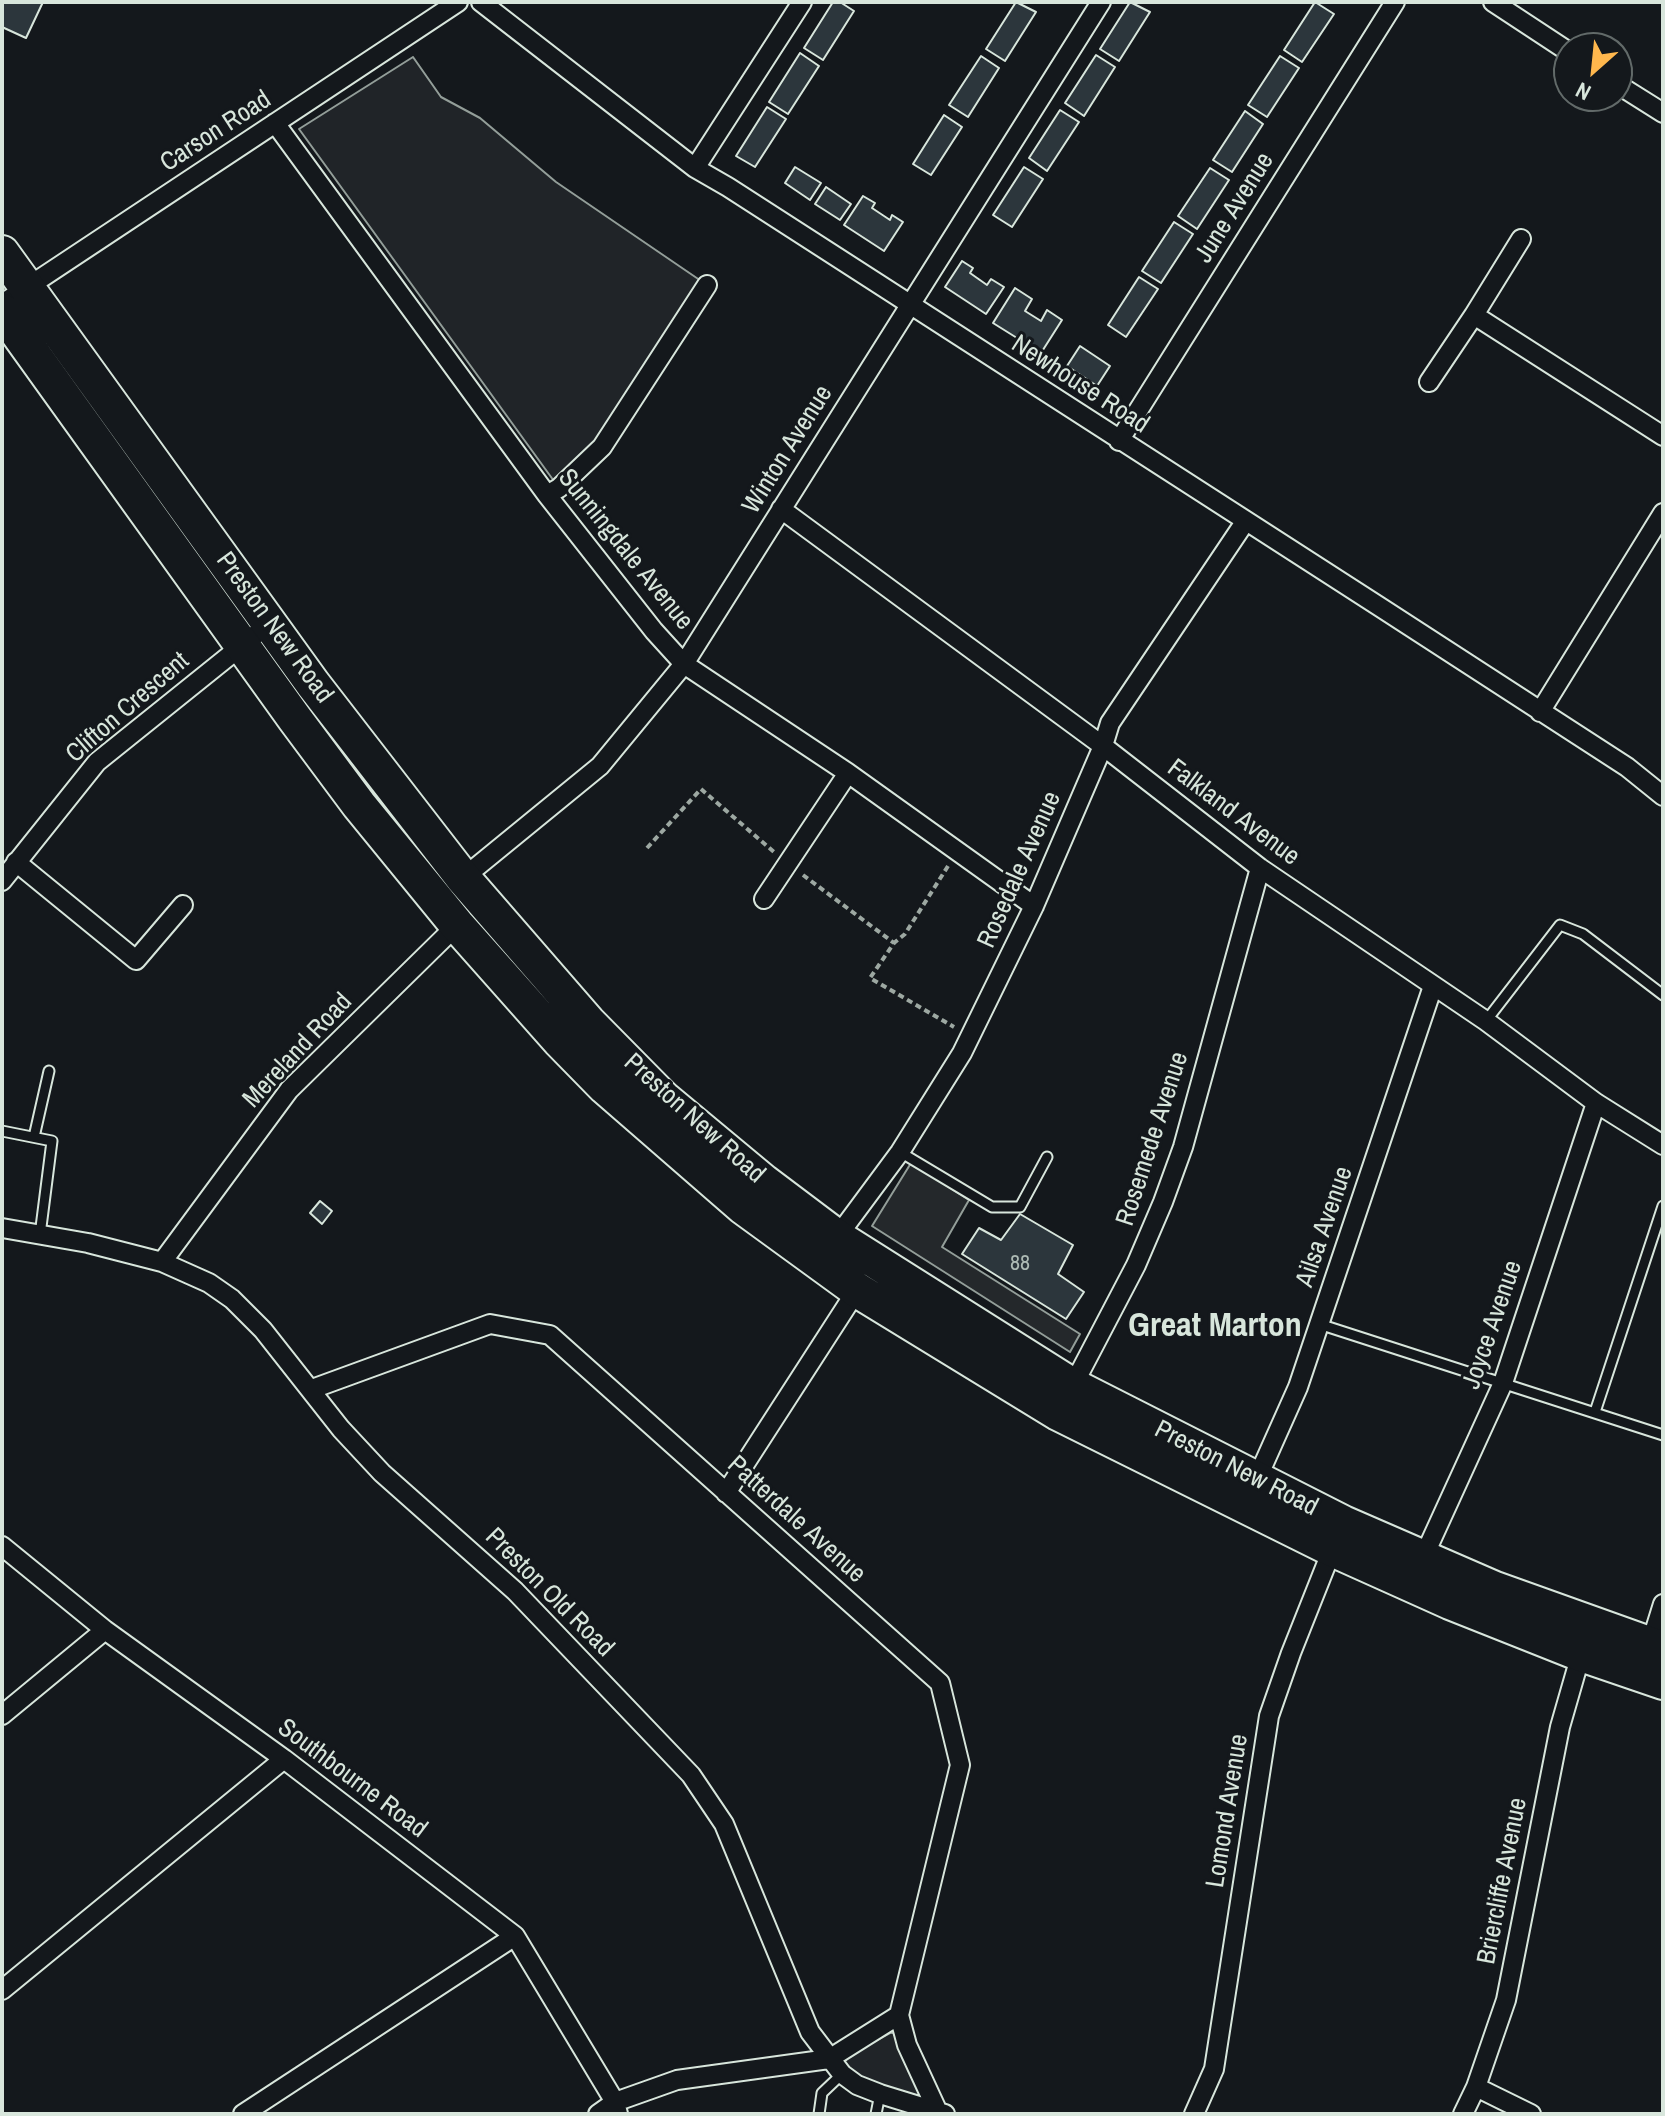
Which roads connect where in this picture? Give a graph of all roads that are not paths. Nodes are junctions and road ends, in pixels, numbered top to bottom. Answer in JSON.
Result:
{"nodes":[{"id":1,"x":458,"y":2,"type":"edge"},
{"id":2,"x":481,"y":2,"type":"edge"},
{"id":3,"x":802,"y":2,"type":"edge"},
{"id":4,"x":1101,"y":2,"type":"edge"},
{"id":5,"x":1395,"y":2,"type":"edge"},
{"id":6,"x":1493,"y":2,"type":"edge"},
{"id":7,"x":1553,"y":41,"type":"edge"},
{"id":8,"x":1633,"y":94,"type":"edge"},
{"id":9,"x":1663,"y":113,"type":"edge"},
{"id":10,"x":275,"y":123,"type":"junction"},
{"id":11,"x":695,"y":168,"type":"junction"},
{"id":12,"x":1521,"y":239,"type":"dead end"},
{"id":13,"x":2,"y":253,"type":"edge"},
{"id":14,"x":707,"y":285,"type":"dead end"},
{"id":15,"x":15,"y":296,"type":"edge"},
{"id":16,"x":911,"y":306,"type":"junction"},
{"id":17,"x":2,"y":311,"type":"edge"},
{"id":18,"x":1474,"y":315,"type":"junction"},
{"id":19,"x":1429,"y":382,"type":"dead end"},
{"id":20,"x":1663,"y":436,"type":"edge"},
{"id":21,"x":1119,"y":441,"type":"junction"},
{"id":22,"x":547,"y":495,"type":"junction"},
{"id":23,"x":781,"y":509,"type":"junction"},
{"id":24,"x":1663,"y":513,"type":"edge"},
{"id":25,"x":1245,"y":522,"type":"junction"},
{"id":26,"x":270,"y":623,"type":"junction"},
{"id":27,"x":241,"y":645,"type":"junction"},
{"id":28,"x":684,"y":664,"type":"junction"},
{"id":29,"x":1540,"y":712,"type":"junction"},
{"id":30,"x":1103,"y":746,"type":"junction"},
{"id":31,"x":848,"y":773,"type":"junction"},
{"id":32,"x":1663,"y":796,"type":"edge"},
{"id":33,"x":16,"y":862,"type":"junction"},
{"id":34,"x":1260,"y":868,"type":"junction"},
{"id":35,"x":463,"y":878,"type":"junction"},
{"id":36,"x":2,"y":881,"type":"edge"},
{"id":37,"x":764,"y":899,"type":"dead end"},
{"id":38,"x":183,"y":905,"type":"dead end"},
{"id":39,"x":1034,"y":906,"type":"junction"},
{"id":40,"x":457,"y":925,"type":"junction"},
{"id":41,"x":1433,"y":986,"type":"junction"},
{"id":42,"x":1663,"y":995,"type":"edge"},
{"id":43,"x":1486,"y":1021,"type":"junction"},
{"id":44,"x":49,"y":1071,"type":"dead end"},
{"id":45,"x":1596,"y":1103,"type":"junction"},
{"id":46,"x":2,"y":1131,"type":"edge"},
{"id":47,"x":34,"y":1137,"type":"junction"},
{"id":48,"x":1663,"y":1145,"type":"edge"},
{"id":49,"x":900,"y":1152,"type":"junction"},
{"id":50,"x":1047,"y":1157,"type":"dead end"},
{"id":51,"x":1663,"y":1206,"type":"edge"},
{"id":52,"x":3,"y":1232,"type":"edge"},
{"id":53,"x":40,"y":1235,"type":"junction"},
{"id":54,"x":837,"y":1237,"type":"junction"},
{"id":55,"x":162,"y":1262,"type":"junction"},
{"id":56,"x":857,"y":1290,"type":"junction"},
{"id":57,"x":1319,"y":1324,"type":"junction"},
{"id":58,"x":1503,"y":1383,"type":"junction"},
{"id":59,"x":312,"y":1389,"type":"junction"},
{"id":60,"x":1065,"y":1399,"type":"junction"},
{"id":61,"x":1595,"y":1412,"type":"junction"},
{"id":62,"x":1663,"y":1435,"type":"edge"},
{"id":63,"x":1256,"y":1481,"type":"junction"},
{"id":64,"x":726,"y":1493,"type":"junction"},
{"id":65,"x":1338,"y":1536,"type":"junction"},
{"id":66,"x":2,"y":1546,"type":"edge"},
{"id":67,"x":1423,"y":1558,"type":"junction"},
{"id":68,"x":1663,"y":1604,"type":"edge"},
{"id":69,"x":105,"y":1630,"type":"junction"},
{"id":70,"x":1581,"y":1654,"type":"junction"},
{"id":71,"x":1654,"y":1662,"type":"edge"},
{"id":72,"x":2,"y":1715,"type":"edge"},
{"id":73,"x":284,"y":1759,"type":"junction"},
{"id":74,"x":515,"y":1936,"type":"junction"},
{"id":75,"x":2,"y":1990,"type":"edge"},
{"id":76,"x":899,"y":2015,"type":"junction"},
{"id":77,"x":829,"y":2059,"type":"junction"},
{"id":78,"x":842,"y":2074,"type":"junction"},
{"id":79,"x":1476,"y":2087,"type":"junction"},
{"id":80,"x":880,"y":2094,"type":"junction"},
{"id":81,"x":616,"y":2108,"type":"edge"},
{"id":82,"x":942,"y":2113,"type":"edge"},
{"id":83,"x":243,"y":2114,"type":"edge"},
{"id":84,"x":598,"y":2114,"type":"edge"},
{"id":85,"x":819,"y":2114,"type":"edge"},
{"id":86,"x":876,"y":2114,"type":"edge"},
{"id":87,"x":1194,"y":2114,"type":"edge"},
{"id":88,"x":1463,"y":2114,"type":"edge"},
{"id":89,"x":1531,"y":2114,"type":"edge"}],
"edges":[{"from":1,"to":10,"type":"street","name":"Carson Road"},
{"from":2,"to":11,"type":"street","name":"Newhouse Road"},
{"from":3,"to":11,"type":"street"},
{"from":4,"to":16,"type":"street","name":"Winton Avenue"},
{"from":5,"to":21,"type":"street","name":"June Avenue"},
{"from":6,"to":7,"type":"street"},
{"from":8,"to":9,"type":"street"},
{"from":10,"to":15,"type":"street","name":"Carson Road"},
{"from":10,"to":22,"type":"street","name":"Sunningdale Avenue"},
{"from":11,"to":16,"type":"street","name":"Newhouse Road"},
{"from":12,"to":18,"type":"street"},
{"from":13,"to":15,"type":"highway","name":"Preston New Road"},
{"from":14,"to":22,"type":"street"},
{"from":15,"to":26,"type":"highway","name":"Preston New Road"},
{"from":16,"to":21,"type":"street","name":"Newhouse Road"},
{"from":16,"to":23,"type":"street","name":"Winton Avenue"},
{"from":17,"to":27,"type":"highway","name":"Preston New Road"},
{"from":18,"to":19,"type":"street"},
{"from":18,"to":20,"type":"street"},
{"from":21,"to":25,"type":"street","name":"Newhouse Road"},
{"from":22,"to":28,"type":"street","name":"Sunningdale Avenue"},
{"from":23,"to":28,"type":"street","name":"Winton Avenue"},
{"from":23,"to":30,"type":"street","name":"Falkland Avenue"},
{"from":24,"to":29,"type":"street"},
{"from":25,"to":29,"type":"street","name":"Newhouse Road"},
{"from":25,"to":30,"type":"street","name":"Rosedale Avenue"},
{"from":26,"to":27,"type":"street","name":"Clifton Crescent"},
{"from":26,"to":35,"type":"highway","name":"Preston New Road"},
{"from":27,"to":33,"type":"street","name":"Clifton Crescent"},
{"from":27,"to":40,"type":"highway","name":"Preston New Road"},
{"from":28,"to":31,"type":"street","name":"Sunningdale Avenue"},
{"from":28,"to":35,"type":"street","name":"Winton Avenue"},
{"from":29,"to":32,"type":"street","name":"Newhouse Road"},
{"from":30,"to":34,"type":"street","name":"Falkland Avenue"},
{"from":30,"to":39,"type":"street","name":"Rosedale Avenue"},
{"from":31,"to":37,"type":"street"},
{"from":31,"to":39,"type":"street","name":"Sunningdale Avenue"},
{"from":33,"to":36,"type":"street","name":"Clifton Crescent"},
{"from":33,"to":38,"type":"street"},
{"from":34,"to":41,"type":"street","name":"Falkland Avenue"},
{"from":34,"to":60,"type":"street","name":"Rosemede Avenue"},
{"from":35,"to":54,"type":"highway","name":"Preston New Road"},
{"from":39,"to":49,"type":"street","name":"Rosedale Avenue"},
{"from":40,"to":55,"type":"street","name":"Mereland Road"},
{"from":40,"to":56,"type":"highway","name":"Preston New Road"},
{"from":41,"to":43,"type":"street","name":"Falkland Avenue"},
{"from":41,"to":57,"type":"street","name":"Ailsa Avenue"},
{"from":42,"to":43,"type":"lane"},
{"from":43,"to":45,"type":"street","name":"Falkland Avenue"},
{"from":44,"to":47,"type":"lane"},
{"from":45,"to":48,"type":"street","name":"Falkland Avenue"},
{"from":45,"to":58,"type":"street","name":"Joyce Avenue"},
{"from":46,"to":47,"type":"lane"},
{"from":47,"to":53,"type":"lane"},
{"from":49,"to":50,"type":"lane"},
{"from":49,"to":54,"type":"street","name":"Rosedale Avenue"},
{"from":51,"to":61,"type":"lane"},
{"from":52,"to":53,"type":"street","name":"Preston Old Road"},
{"from":53,"to":55,"type":"street","name":"Preston Old Road"},
{"from":54,"to":60,"type":"highway","name":"Preston New Road"},
{"from":55,"to":59,"type":"street","name":"Preston Old Road"},
{"from":56,"to":60,"type":"highway","name":"Preston New Road"},
{"from":56,"to":64,"type":"street"},
{"from":57,"to":58,"type":"lane"},
{"from":57,"to":63,"type":"street","name":"Ailsa Avenue"},
{"from":58,"to":61,"type":"lane"},
{"from":58,"to":67,"type":"street","name":"Joyce Avenue"},
{"from":59,"to":64,"type":"street","name":"Patterdale Avenue"},
{"from":59,"to":77,"type":"street","name":"Preston Old Road"},
{"from":60,"to":63,"type":"highway","name":"Preston New Road"},
{"from":60,"to":65,"type":"highway","name":"Preston New Road"},
{"from":61,"to":62,"type":"lane"},
{"from":63,"to":65,"type":"highway","name":"Preston New Road"},
{"from":64,"to":76,"type":"street","name":"Patterdale Avenue"},
{"from":65,"to":67,"type":"highway","name":"Preston New Road"},
{"from":65,"to":70,"type":"highway","name":"Preston New Road"},
{"from":65,"to":87,"type":"street","name":"Lomond Avenue"},
{"from":66,"to":69,"type":"street","name":"Southbourne Road"},
{"from":67,"to":71,"type":"highway","name":"Preston New Road"},
{"from":68,"to":71,"type":"street"},
{"from":69,"to":72,"type":"street"},
{"from":69,"to":73,"type":"street","name":"Southbourne Road"},
{"from":70,"to":71,"type":"highway","name":"Preston New Road"},
{"from":70,"to":79,"type":"street","name":"Briercliffe Avenue"},
{"from":73,"to":74,"type":"street","name":"Southbourne Road"},
{"from":73,"to":75,"type":"street"},
{"from":74,"to":81,"type":"street","name":"Southbourne Road"},
{"from":74,"to":83,"type":"street"},
{"from":76,"to":77,"type":"street"},
{"from":76,"to":82,"type":"street"},
{"from":77,"to":78,"type":"street","name":"Preston Old Road"},
{"from":77,"to":81,"type":"street"},
{"from":78,"to":80,"type":"street","name":"Preston Old Road"},
{"from":78,"to":85,"type":"lane"},
{"from":79,"to":88,"type":"street","name":"Briercliffe Avenue"},
{"from":79,"to":89,"type":"street"},
{"from":80,"to":82,"type":"street","name":"Preston Old Road"},
{"from":80,"to":86,"type":"lane"},
{"from":81,"to":84,"type":"street"}]}
